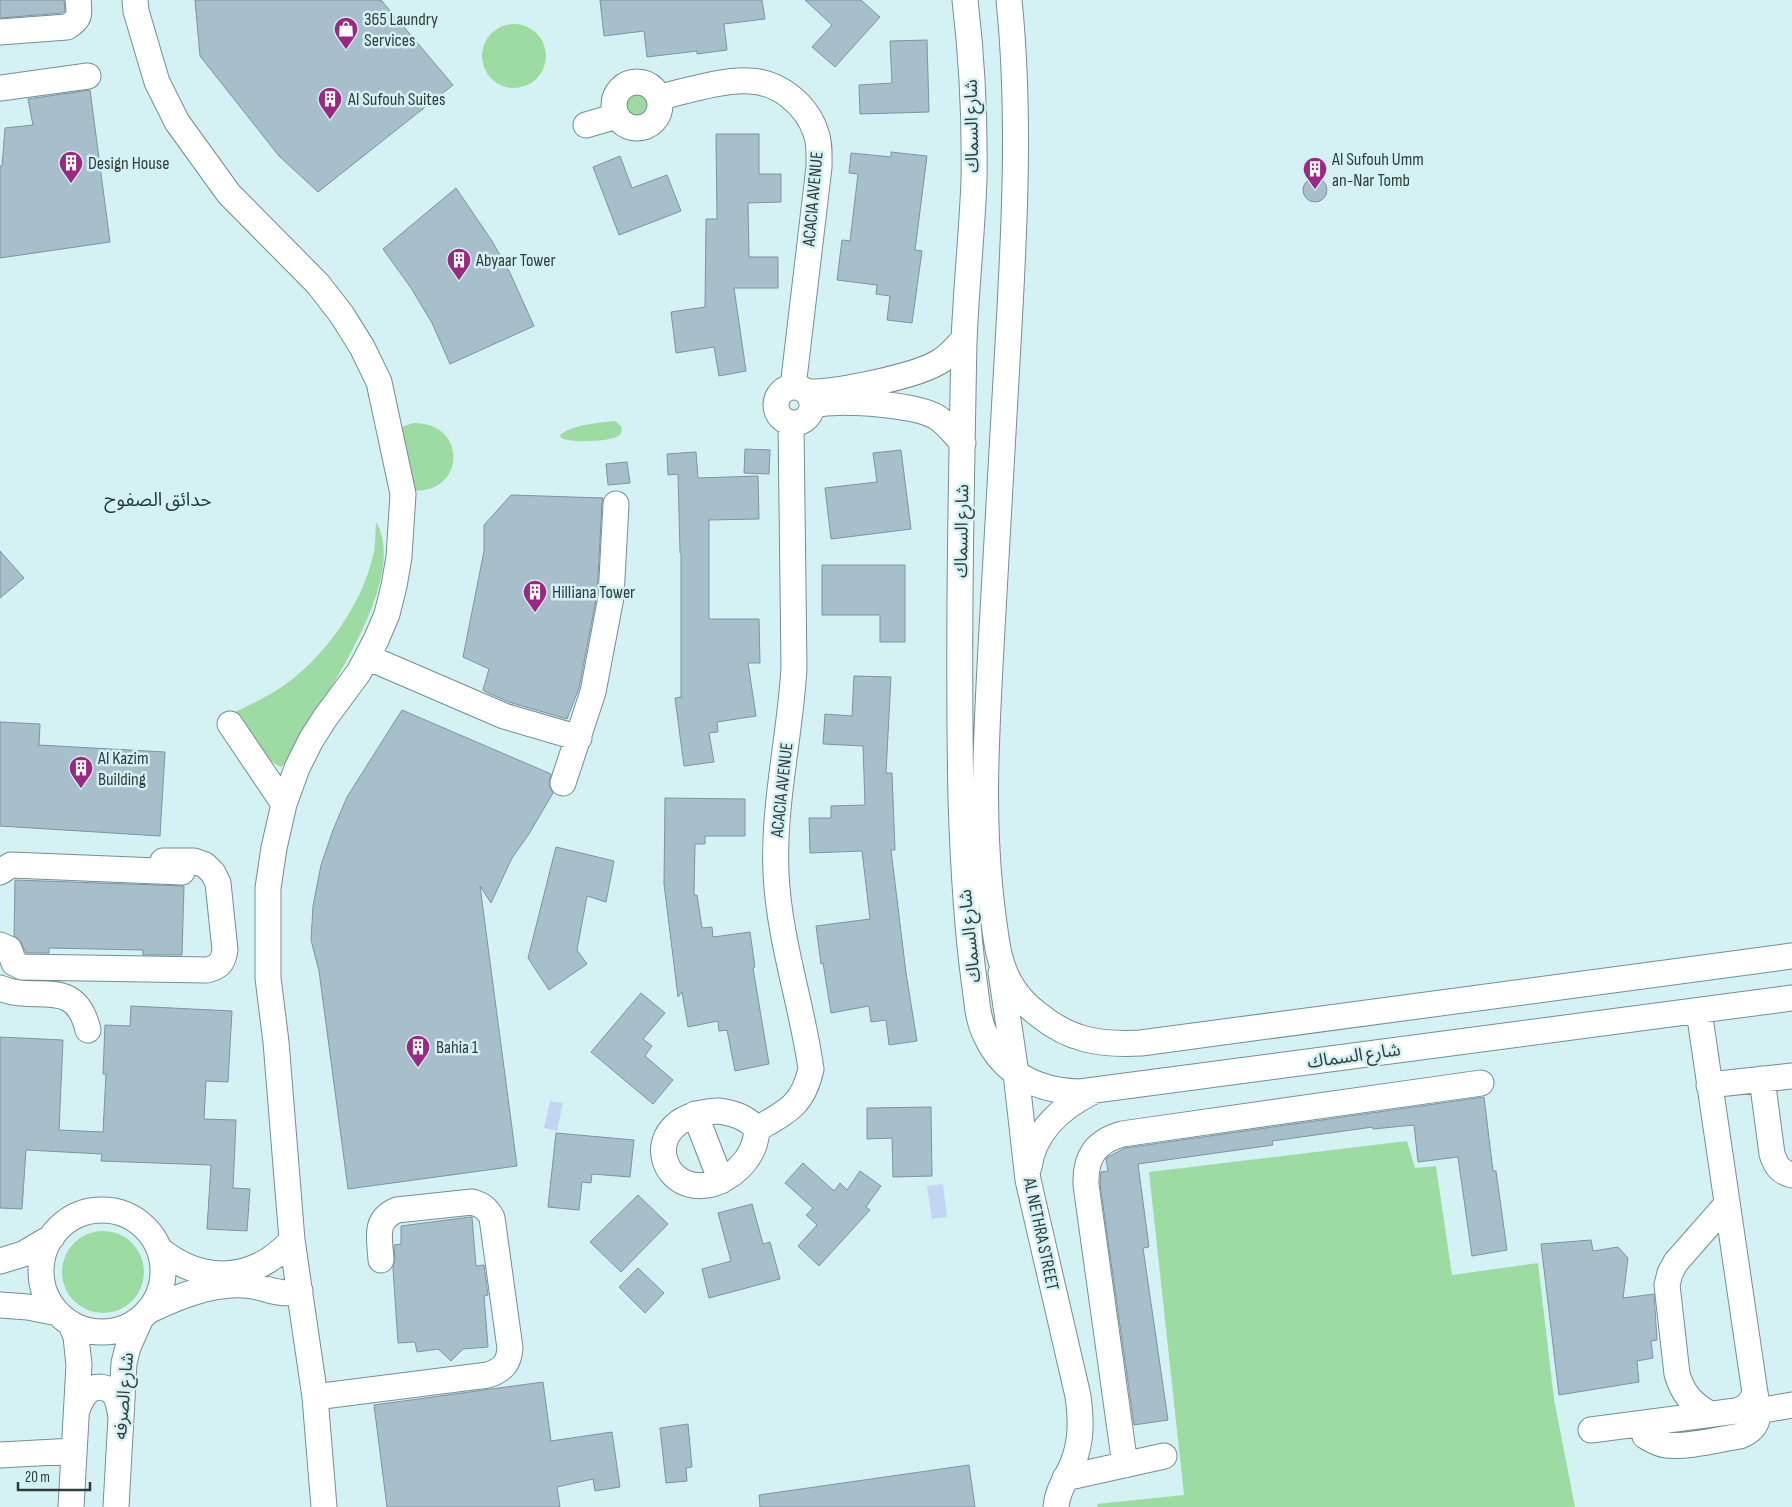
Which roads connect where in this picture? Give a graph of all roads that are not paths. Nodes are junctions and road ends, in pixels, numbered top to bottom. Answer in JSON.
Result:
{"nodes":[{"id":1,"x":78,"y":0,"type":"edge"},
{"id":2,"x":135,"y":0,"type":"edge"},
{"id":3,"x":965,"y":0,"type":"edge"},
{"id":4,"x":1009,"y":0,"type":"edge"},
{"id":5,"x":0,"y":32,"type":"edge"},
{"id":6,"x":88,"y":76,"type":"dead end"},
{"id":7,"x":0,"y":88,"type":"edge"},
{"id":8,"x":660,"y":97,"type":"junction"},
{"id":9,"x":617,"y":116,"type":"junction"},
{"id":10,"x":586,"y":125,"type":"dead end"},
{"id":11,"x":964,"y":338,"type":"junction"},
{"id":12,"x":804,"y":395,"type":"junction"},
{"id":13,"x":791,"y":424,"type":"junction"},
{"id":14,"x":963,"y":443,"type":"junction"},
{"id":15,"x":616,"y":504,"type":"dead end"},
{"id":16,"x":367,"y":657,"type":"junction"},
{"id":17,"x":230,"y":724,"type":"dead end"},
{"id":18,"x":578,"y":738,"type":"junction"},
{"id":19,"x":563,"y":783,"type":"dead end"},
{"id":20,"x":284,"y":804,"type":"junction"},
{"id":21,"x":163,"y":861,"type":"dead end"},
{"id":22,"x":0,"y":872,"type":"edge"},
{"id":23,"x":209,"y":929,"type":"dead end"},
{"id":24,"x":0,"y":944,"type":"edge"},
{"id":25,"x":998,"y":955,"type":"junction"},
{"id":26,"x":1792,"y":956,"type":"edge"},
{"id":27,"x":0,"y":988,"type":"edge"},
{"id":28,"x":1792,"y":998,"type":"edge"},
{"id":29,"x":0,"y":1000,"type":"edge"},
{"id":30,"x":1699,"y":1011,"type":"junction"},
{"id":31,"x":1016,"y":1073,"type":"junction"},
{"id":32,"x":1792,"y":1076,"type":"edge"},
{"id":33,"x":1762,"y":1079,"type":"junction"},
{"id":34,"x":1481,"y":1083,"type":"dead end"},
{"id":35,"x":1709,"y":1085,"type":"junction"},
{"id":36,"x":1097,"y":1090,"type":"junction"},
{"id":37,"x":695,"y":1114,"type":"junction"},
{"id":38,"x":757,"y":1129,"type":"junction"},
{"id":39,"x":1792,"y":1175,"type":"edge"},
{"id":40,"x":721,"y":1180,"type":"junction"},
{"id":41,"x":1028,"y":1180,"type":"junction"},
{"id":42,"x":1727,"y":1204,"type":"junction"},
{"id":43,"x":52,"y":1237,"type":"junction"},
{"id":44,"x":292,"y":1240,"type":"junction"},
{"id":45,"x":159,"y":1249,"type":"junction"},
{"id":46,"x":381,"y":1260,"type":"dead end"},
{"id":47,"x":0,"y":1261,"type":"edge"},
{"id":48,"x":300,"y":1291,"type":"junction"},
{"id":49,"x":0,"y":1305,"type":"edge"},
{"id":50,"x":145,"y":1314,"type":"junction"},
{"id":51,"x":64,"y":1318,"type":"junction"},
{"id":52,"x":315,"y":1397,"type":"junction"},
{"id":53,"x":1756,"y":1402,"type":"junction"},
{"id":54,"x":1792,"y":1405,"type":"edge"},
{"id":55,"x":77,"y":1410,"type":"junction"},
{"id":56,"x":1710,"y":1414,"type":"junction"},
{"id":57,"x":121,"y":1416,"type":"junction"},
{"id":58,"x":1590,"y":1430,"type":"dead end"},
{"id":59,"x":1645,"y":1436,"type":"dead end"},
{"id":60,"x":74,"y":1451,"type":"junction"},
{"id":61,"x":0,"y":1455,"type":"edge"},
{"id":62,"x":1164,"y":1456,"type":"dead end"},
{"id":63,"x":1125,"y":1465,"type":"junction"},
{"id":64,"x":1065,"y":1478,"type":"junction"},
{"id":65,"x":71,"y":1507,"type":"edge"},
{"id":66,"x":116,"y":1507,"type":"edge"},
{"id":67,"x":324,"y":1507,"type":"edge"},
{"id":68,"x":1056,"y":1507,"type":"edge"}],
"edges":[{"from":1,"to":5,"type":"street"},
{"from":2,"to":16,"type":"street"},
{"from":3,"to":11,"type":"street","name":"شارع السماك"},
{"from":4,"to":25,"type":"street","name":"شارع السماك"},
{"from":6,"to":7,"type":"street"},
{"from":8,"to":9,"type":"street"},
{"from":8,"to":9,"type":"street"},
{"from":8,"to":12,"type":"street","name":"ACACIA AVENUE"},
{"from":9,"to":10,"type":"street"},
{"from":11,"to":12,"type":"street"},
{"from":11,"to":14,"type":"street","name":"شارع السماك"},
{"from":12,"to":13,"type":"street"},
{"from":12,"to":13,"type":"street"},
{"from":12,"to":14,"type":"street"},
{"from":13,"to":38,"type":"street","name":"ACACIA AVENUE"},
{"from":14,"to":31,"type":"street","name":"شارع السماك"},
{"from":15,"to":18,"type":"street"},
{"from":16,"to":18,"type":"street"},
{"from":16,"to":20,"type":"street"},
{"from":17,"to":20,"type":"street"},
{"from":18,"to":19,"type":"street"},
{"from":20,"to":44,"type":"street"},
{"from":21,"to":24,"type":"street"},
{"from":22,"to":23,"type":"street"},
{"from":25,"to":26,"type":"street","name":"شارع السماك"},
{"from":25,"to":31,"type":"street","name":"AL NETHRA STREET"},
{"from":27,"to":29,"type":"street"},
{"from":28,"to":30,"type":"street","name":"شارع السماك"},
{"from":30,"to":35,"type":"street"},
{"from":30,"to":36,"type":"street","name":"شارع السماك"},
{"from":31,"to":36,"type":"street","name":"شارع السماك"},
{"from":31,"to":41,"type":"street","name":"AL NETHRA STREET"},
{"from":32,"to":33,"type":"street"},
{"from":33,"to":35,"type":"street"},
{"from":33,"to":39,"type":"street"},
{"from":34,"to":63,"type":"street"},
{"from":35,"to":42,"type":"street"},
{"from":36,"to":41,"type":"street"},
{"from":37,"to":38,"type":"street"},
{"from":37,"to":40,"type":"street"},
{"from":37,"to":40,"type":"street"},
{"from":38,"to":40,"type":"street"},
{"from":41,"to":64,"type":"street","name":"AL NETHRA STREET"},
{"from":42,"to":53,"type":"street"},
{"from":42,"to":56,"type":"street"},
{"from":43,"to":45,"type":"street"},
{"from":43,"to":47,"type":"street"},
{"from":43,"to":51,"type":"street"},
{"from":44,"to":45,"type":"street"},
{"from":44,"to":48,"type":"street"},
{"from":45,"to":50,"type":"street"},
{"from":46,"to":52,"type":"street"},
{"from":48,"to":50,"type":"street"},
{"from":48,"to":52,"type":"street"},
{"from":49,"to":51,"type":"street"},
{"from":50,"to":51,"type":"street"},
{"from":50,"to":57,"type":"street","name":"شارع الصرفه"},
{"from":51,"to":55,"type":"street"},
{"from":52,"to":67,"type":"street"},
{"from":53,"to":54,"type":"street"},
{"from":53,"to":56,"type":"street"},
{"from":53,"to":59,"type":"street"},
{"from":55,"to":57,"type":"street"},
{"from":55,"to":60,"type":"street"},
{"from":56,"to":58,"type":"street"},
{"from":57,"to":66,"type":"street","name":"شارع الصرفه"},
{"from":60,"to":61,"type":"street"},
{"from":60,"to":65,"type":"street"},
{"from":62,"to":63,"type":"street"},
{"from":63,"to":64,"type":"street"},
{"from":64,"to":68,"type":"street","name":"AL NETHRA STREET"}]}
